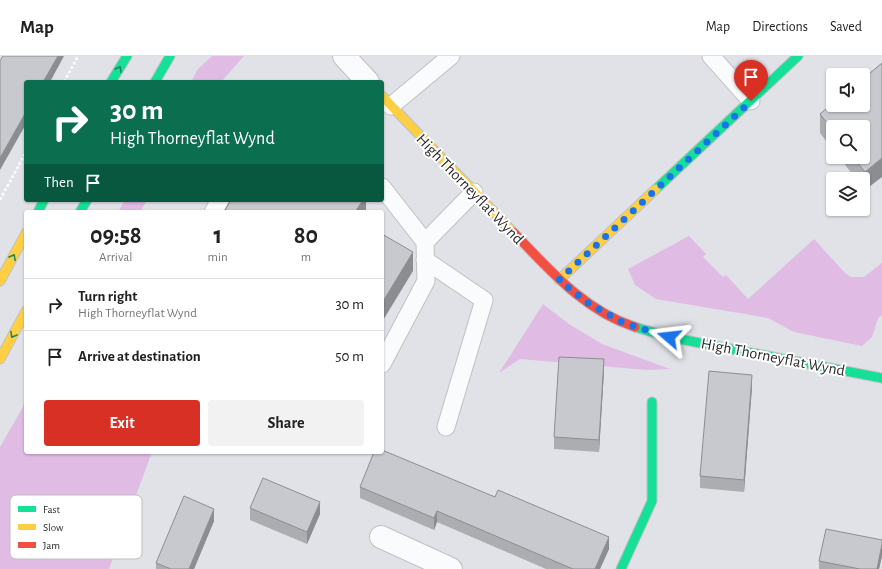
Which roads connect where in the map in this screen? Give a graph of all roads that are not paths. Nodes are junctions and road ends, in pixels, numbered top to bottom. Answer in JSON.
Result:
{"nodes":[{"id":1,"x":127,"y":56,"type":"edge"},
{"id":2,"x":170,"y":56,"type":"edge"},
{"id":3,"x":344,"y":56,"type":"edge"},
{"id":4,"x":451,"y":56,"type":"edge"},
{"id":5,"x":711,"y":56,"type":"edge"},
{"id":6,"x":798,"y":56,"type":"edge"},
{"id":7,"x":112,"y":80,"type":"edge"},
{"id":8,"x":155,"y":80,"type":"edge"},
{"id":9,"x":366,"y":80,"type":"edge"},
{"id":10,"x":387,"y":101,"type":"edge"},
{"id":11,"x":751,"y":101,"type":"junction"},
{"id":12,"x":384,"y":190,"type":"edge"},
{"id":13,"x":474,"y":192,"type":"junction"},
{"id":14,"x":24,"y":237,"type":"edge"},
{"id":15,"x":424,"y":242,"type":"junction"},
{"id":16,"x":425,"y":260,"type":"junction"},
{"id":17,"x":559,"y":280,"type":"junction"},
{"id":18,"x":0,"y":281,"type":"edge"},
{"id":19,"x":24,"y":315,"type":"edge"},
{"id":20,"x":0,"y":359,"type":"edge"},
{"id":21,"x":384,"y":360,"type":"edge"},
{"id":22,"x":882,"y":378,"type":"edge"},
{"id":23,"x":652,"y":402,"type":"dead end"},
{"id":24,"x":446,"y":427,"type":"dead end"},
{"id":25,"x":381,"y":537,"type":"dead end"},
{"id":26,"x":451,"y":569,"type":"edge"},
{"id":27,"x":621,"y":569,"type":"edge"}],
"edges":[{"from":7,"to":1,"type":"street","one_way":true},
{"from":2,"to":8,"type":"street"},
{"from":3,"to":9,"type":"street"},
{"from":4,"to":10,"type":"lane"},
{"from":5,"to":11,"type":"lane"},
{"from":6,"to":11,"type":"street"},
{"from":10,"to":13,"type":"street","name":"High Thorneyflat Wynd"},
{"from":11,"to":17,"type":"street"},
{"from":12,"to":15,"type":"lane"},
{"from":13,"to":15,"type":"lane"},
{"from":13,"to":17,"type":"street","name":"High Thorneyflat Wynd"},
{"from":18,"to":14,"type":"street","one_way":true},
{"from":15,"to":16,"type":"lane"},
{"from":16,"to":21,"type":"lane"},
{"from":16,"to":24,"type":"lane"},
{"from":17,"to":22,"type":"street","name":"High Thorneyflat Wynd"},
{"from":19,"to":20,"type":"street","one_way":true},
{"from":23,"to":27,"type":"street"},
{"from":25,"to":26,"type":"street"}]}
